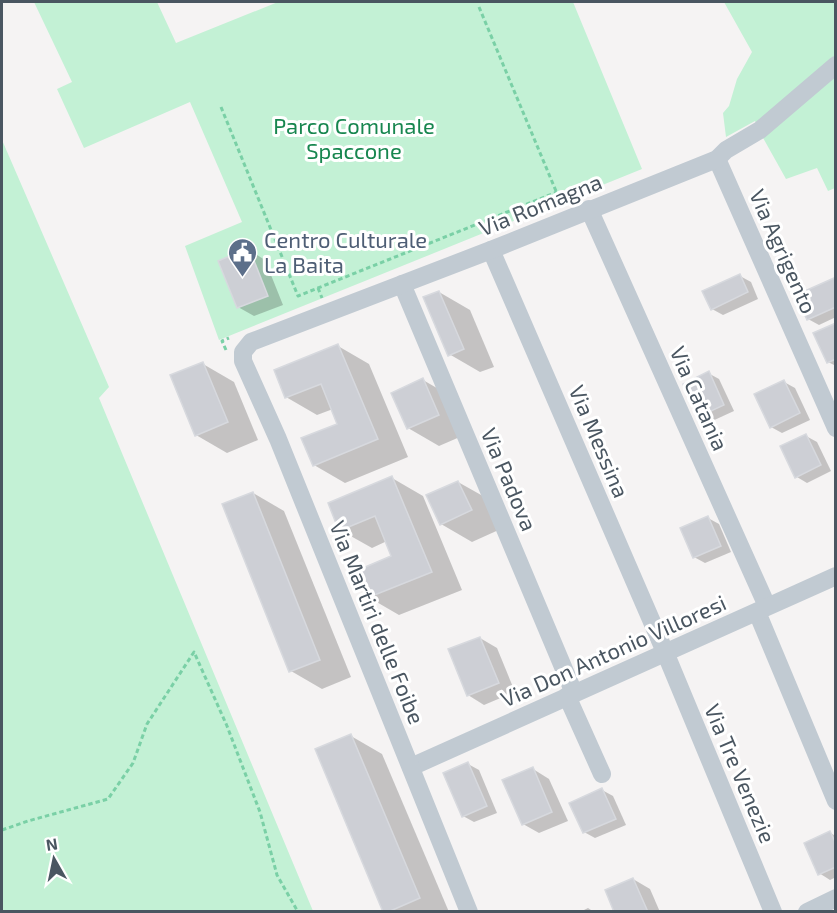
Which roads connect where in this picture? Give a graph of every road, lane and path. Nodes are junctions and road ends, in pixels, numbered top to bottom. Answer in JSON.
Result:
{"nodes":[{"id":1,"x":479,"y":7,"type":"dead end"},
{"id":2,"x":836,"y":65,"type":"edge"},
{"id":3,"x":221,"y":107,"type":"dead end"},
{"id":4,"x":717,"y":159,"type":"junction"},
{"id":5,"x":589,"y":209,"type":"junction"},
{"id":6,"x":491,"y":250,"type":"junction"},
{"id":7,"x":402,"y":284,"type":"junction"},
{"id":8,"x":243,"y":352,"type":"joint"},
{"id":9,"x":836,"y":428,"type":"edge"},
{"id":10,"x":836,"y":576,"type":"edge"},
{"id":11,"x":762,"y":609,"type":"junction"},
{"id":12,"x":665,"y":652,"type":"junction"},
{"id":13,"x":571,"y":694,"type":"junction"},
{"id":14,"x":411,"y":767,"type":"junction"},
{"id":15,"x":602,"y":774,"type":"dead end"},
{"id":16,"x":836,"y":801,"type":"edge"},
{"id":17,"x":2,"y":830,"type":"edge"},
{"id":18,"x":836,"y":898,"type":"edge"},
{"id":19,"x":298,"y":912,"type":"edge"},
{"id":20,"x":469,"y":912,"type":"edge"},
{"id":21,"x":773,"y":912,"type":"edge"},
{"id":22,"x":807,"y":912,"type":"edge"}],
"edges":[{"from":1,"to":3,"type":"path"},
{"from":2,"to":4,"type":"street","name":"Via Romagna"},
{"from":4,"to":5,"type":"street","name":"Via Romagna"},
{"from":4,"to":9,"type":"street","name":"Via Agrigento"},
{"from":5,"to":6,"type":"street","name":"Via Romagna"},
{"from":5,"to":11,"type":"street","name":"Via Catania"},
{"from":6,"to":7,"type":"street","name":"Via Romagna"},
{"from":6,"to":12,"type":"street","name":"Via Messina"},
{"from":7,"to":8,"type":"street","name":"Via Romagna"},
{"from":7,"to":13,"type":"street","name":"Via Padova"},
{"from":8,"to":14,"type":"street","name":"Via Martiri delle Foibe"},
{"from":10,"to":11,"type":"street","name":"Via Don Antonio Villoresi"},
{"from":11,"to":12,"type":"street","name":"Via Don Antonio Villoresi"},
{"from":11,"to":16,"type":"street","name":"Via Catania"},
{"from":12,"to":13,"type":"street","name":"Via Don Antonio Villoresi"},
{"from":12,"to":21,"type":"street","name":"Via Tre Venezie"},
{"from":13,"to":14,"type":"street","name":"Via Don Antonio Villoresi"},
{"from":13,"to":15,"type":"street","name":"Via Padova"},
{"from":14,"to":20,"type":"street","name":"Via Martiri delle Foibe"},
{"from":17,"to":19,"type":"path"},
{"from":18,"to":22,"type":"street"}]}
